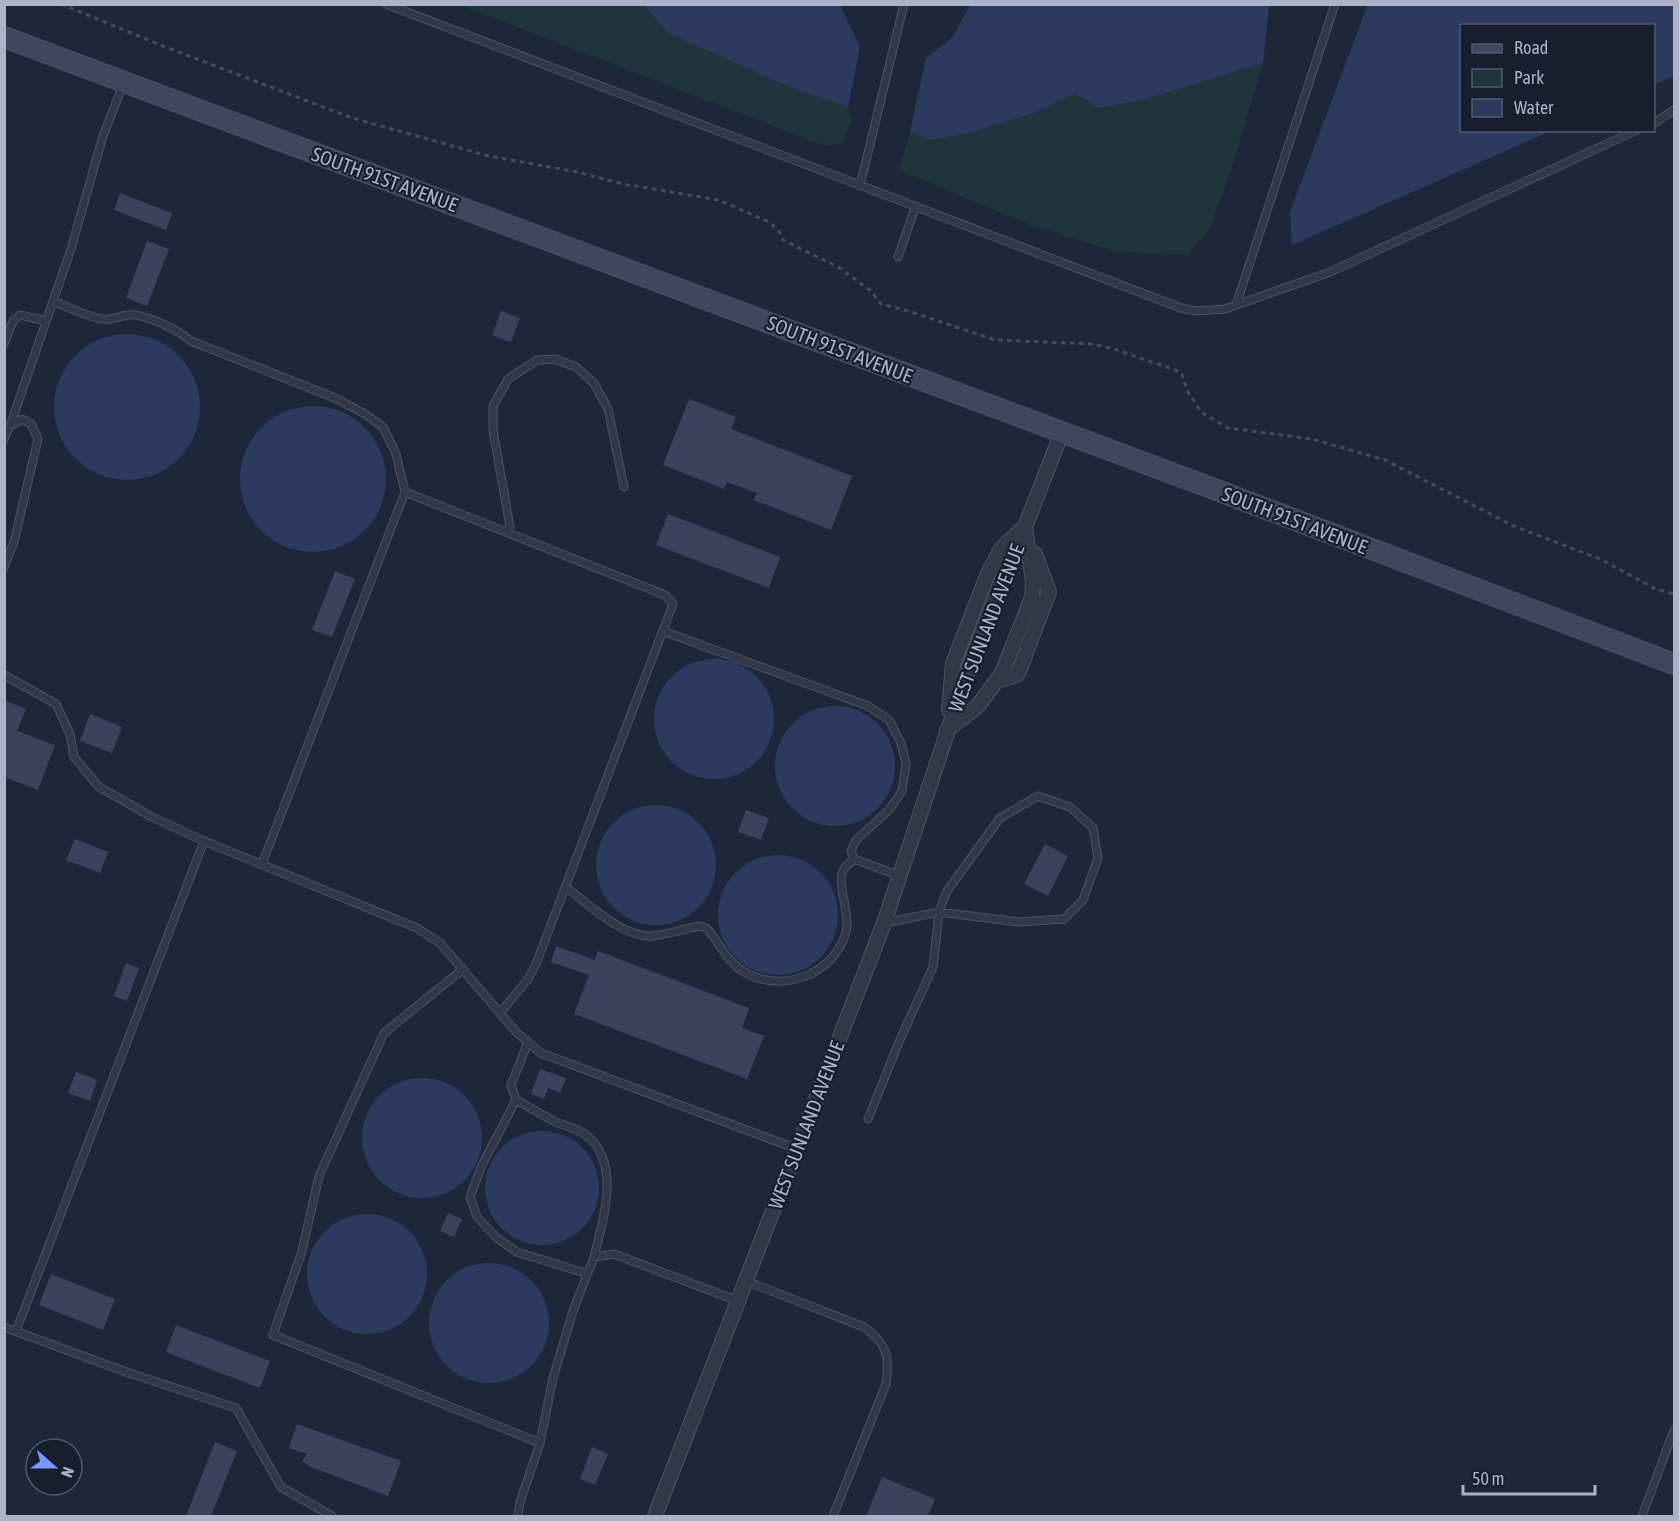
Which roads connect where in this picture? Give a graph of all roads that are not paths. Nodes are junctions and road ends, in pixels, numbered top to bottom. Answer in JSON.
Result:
{"nodes":[{"id":1,"x":386,"y":4,"type":"edge"},
{"id":2,"x":904,"y":4,"type":"edge"},
{"id":3,"x":1335,"y":4,"type":"edge"},
{"id":4,"x":4,"y":37,"type":"edge"},
{"id":5,"x":124,"y":82,"type":"junction"},
{"id":6,"x":1674,"y":110,"type":"edge"},
{"id":7,"x":1655,"y":122,"type":"edge"},
{"id":8,"x":1633,"y":132,"type":"edge"},
{"id":9,"x":860,"y":186,"type":"junction"},
{"id":10,"x":915,"y":208,"type":"junction"},
{"id":11,"x":898,"y":257,"type":"dead end"},
{"id":12,"x":53,"y":301,"type":"junction"},
{"id":13,"x":1236,"y":305,"type":"junction"},
{"id":14,"x":46,"y":321,"type":"junction"},
{"id":15,"x":4,"y":344,"type":"edge"},
{"id":16,"x":10,"y":426,"type":"junction"},
{"id":17,"x":1062,"y":432,"type":"junction"},
{"id":18,"x":4,"y":440,"type":"edge"},
{"id":19,"x":624,"y":487,"type":"dead end"},
{"id":20,"x":405,"y":492,"type":"junction"},
{"id":21,"x":1025,"y":527,"type":"junction"},
{"id":22,"x":508,"y":533,"type":"junction"},
{"id":23,"x":4,"y":567,"type":"edge"},
{"id":24,"x":663,"y":631,"type":"junction"},
{"id":25,"x":1674,"y":664,"type":"edge"},
{"id":26,"x":4,"y":675,"type":"edge"},
{"id":27,"x":947,"y":730,"type":"junction"},
{"id":28,"x":204,"y":841,"type":"junction"},
{"id":29,"x":854,"y":859,"type":"junction"},
{"id":30,"x":262,"y":864,"type":"junction"},
{"id":31,"x":900,"y":876,"type":"junction"},
{"id":32,"x":566,"y":887,"type":"junction"},
{"id":33,"x":939,"y":912,"type":"junction"},
{"id":34,"x":884,"y":923,"type":"junction"},
{"id":35,"x":463,"y":969,"type":"junction"},
{"id":36,"x":500,"y":1013,"type":"junction"},
{"id":37,"x":528,"y":1042,"type":"junction"},
{"id":38,"x":516,"y":1100,"type":"junction"},
{"id":39,"x":868,"y":1119,"type":"dead end"},
{"id":40,"x":797,"y":1149,"type":"junction"},
{"id":41,"x":594,"y":1257,"type":"junction"},
{"id":42,"x":588,"y":1274,"type":"junction"},
{"id":43,"x":746,"y":1281,"type":"junction"},
{"id":44,"x":738,"y":1301,"type":"junction"},
{"id":45,"x":4,"y":1327,"type":"edge"},
{"id":46,"x":16,"y":1331,"type":"junction"},
{"id":47,"x":1674,"y":1430,"type":"edge"},
{"id":48,"x":540,"y":1443,"type":"junction"},
{"id":49,"x":332,"y":1516,"type":"edge"},
{"id":50,"x":518,"y":1516,"type":"edge"},
{"id":51,"x":655,"y":1516,"type":"edge"},
{"id":52,"x":833,"y":1516,"type":"edge"},
{"id":53,"x":1642,"y":1516,"type":"edge"}],
"edges":[{"from":1,"to":9,"type":"lane"},
{"from":2,"to":9,"type":"lane"},
{"from":3,"to":13,"type":"lane"},
{"from":4,"to":5,"type":"main road","name":"SOUTH 91ST AVENUE"},
{"from":5,"to":12,"type":"lane"},
{"from":5,"to":17,"type":"main road","name":"SOUTH 91ST AVENUE"},
{"from":6,"to":7,"type":"lane"},
{"from":8,"to":13,"type":"lane"},
{"from":9,"to":10,"type":"lane"},
{"from":10,"to":11,"type":"lane"},
{"from":10,"to":13,"type":"lane"},
{"from":12,"to":14,"type":"lane"},
{"from":12,"to":20,"type":"lane"},
{"from":14,"to":15,"type":"lane"},
{"from":14,"to":16,"type":"lane"},
{"from":16,"to":18,"type":"lane"},
{"from":16,"to":23,"type":"lane"},
{"from":17,"to":21,"type":"street","name":"WEST SUNLAND AVENUE"},
{"from":17,"to":25,"type":"main road","name":"SOUTH 91ST AVENUE"},
{"from":19,"to":22,"type":"lane"},
{"from":20,"to":22,"type":"lane"},
{"from":20,"to":30,"type":"lane"},
{"from":21,"to":27,"type":"street","name":"WEST SUNLAND AVENUE"},
{"from":21,"to":27,"type":"street","name":"WEST SUNLAND AVENUE"},
{"from":22,"to":24,"type":"lane"},
{"from":24,"to":29,"type":"lane"},
{"from":24,"to":32,"type":"lane"},
{"from":26,"to":28,"type":"lane"},
{"from":27,"to":31,"type":"street","name":"WEST SUNLAND AVENUE"},
{"from":28,"to":30,"type":"lane"},
{"from":28,"to":46,"type":"lane"},
{"from":29,"to":31,"type":"lane"},
{"from":29,"to":32,"type":"lane"},
{"from":30,"to":35,"type":"lane"},
{"from":31,"to":34,"type":"street","name":"WEST SUNLAND AVENUE"},
{"from":32,"to":36,"type":"lane"},
{"from":33,"to":33,"type":"lane"},
{"from":33,"to":34,"type":"lane"},
{"from":33,"to":39,"type":"lane"},
{"from":34,"to":40,"type":"street","name":"WEST SUNLAND AVENUE"},
{"from":35,"to":36,"type":"lane"},
{"from":35,"to":48,"type":"lane"},
{"from":36,"to":37,"type":"lane"},
{"from":37,"to":38,"type":"lane"},
{"from":37,"to":40,"type":"lane"},
{"from":38,"to":41,"type":"lane"},
{"from":38,"to":42,"type":"lane"},
{"from":40,"to":43,"type":"street","name":"WEST SUNLAND AVENUE"},
{"from":41,"to":42,"type":"lane"},
{"from":41,"to":44,"type":"lane"},
{"from":42,"to":48,"type":"lane"},
{"from":43,"to":44,"type":"street","name":"WEST SUNLAND AVENUE"},
{"from":43,"to":52,"type":"lane"},
{"from":44,"to":51,"type":"street","name":"WEST SUNLAND AVENUE"},
{"from":45,"to":46,"type":"lane"},
{"from":46,"to":49,"type":"lane"},
{"from":47,"to":53,"type":"lane"},
{"from":48,"to":50,"type":"lane"}]}
